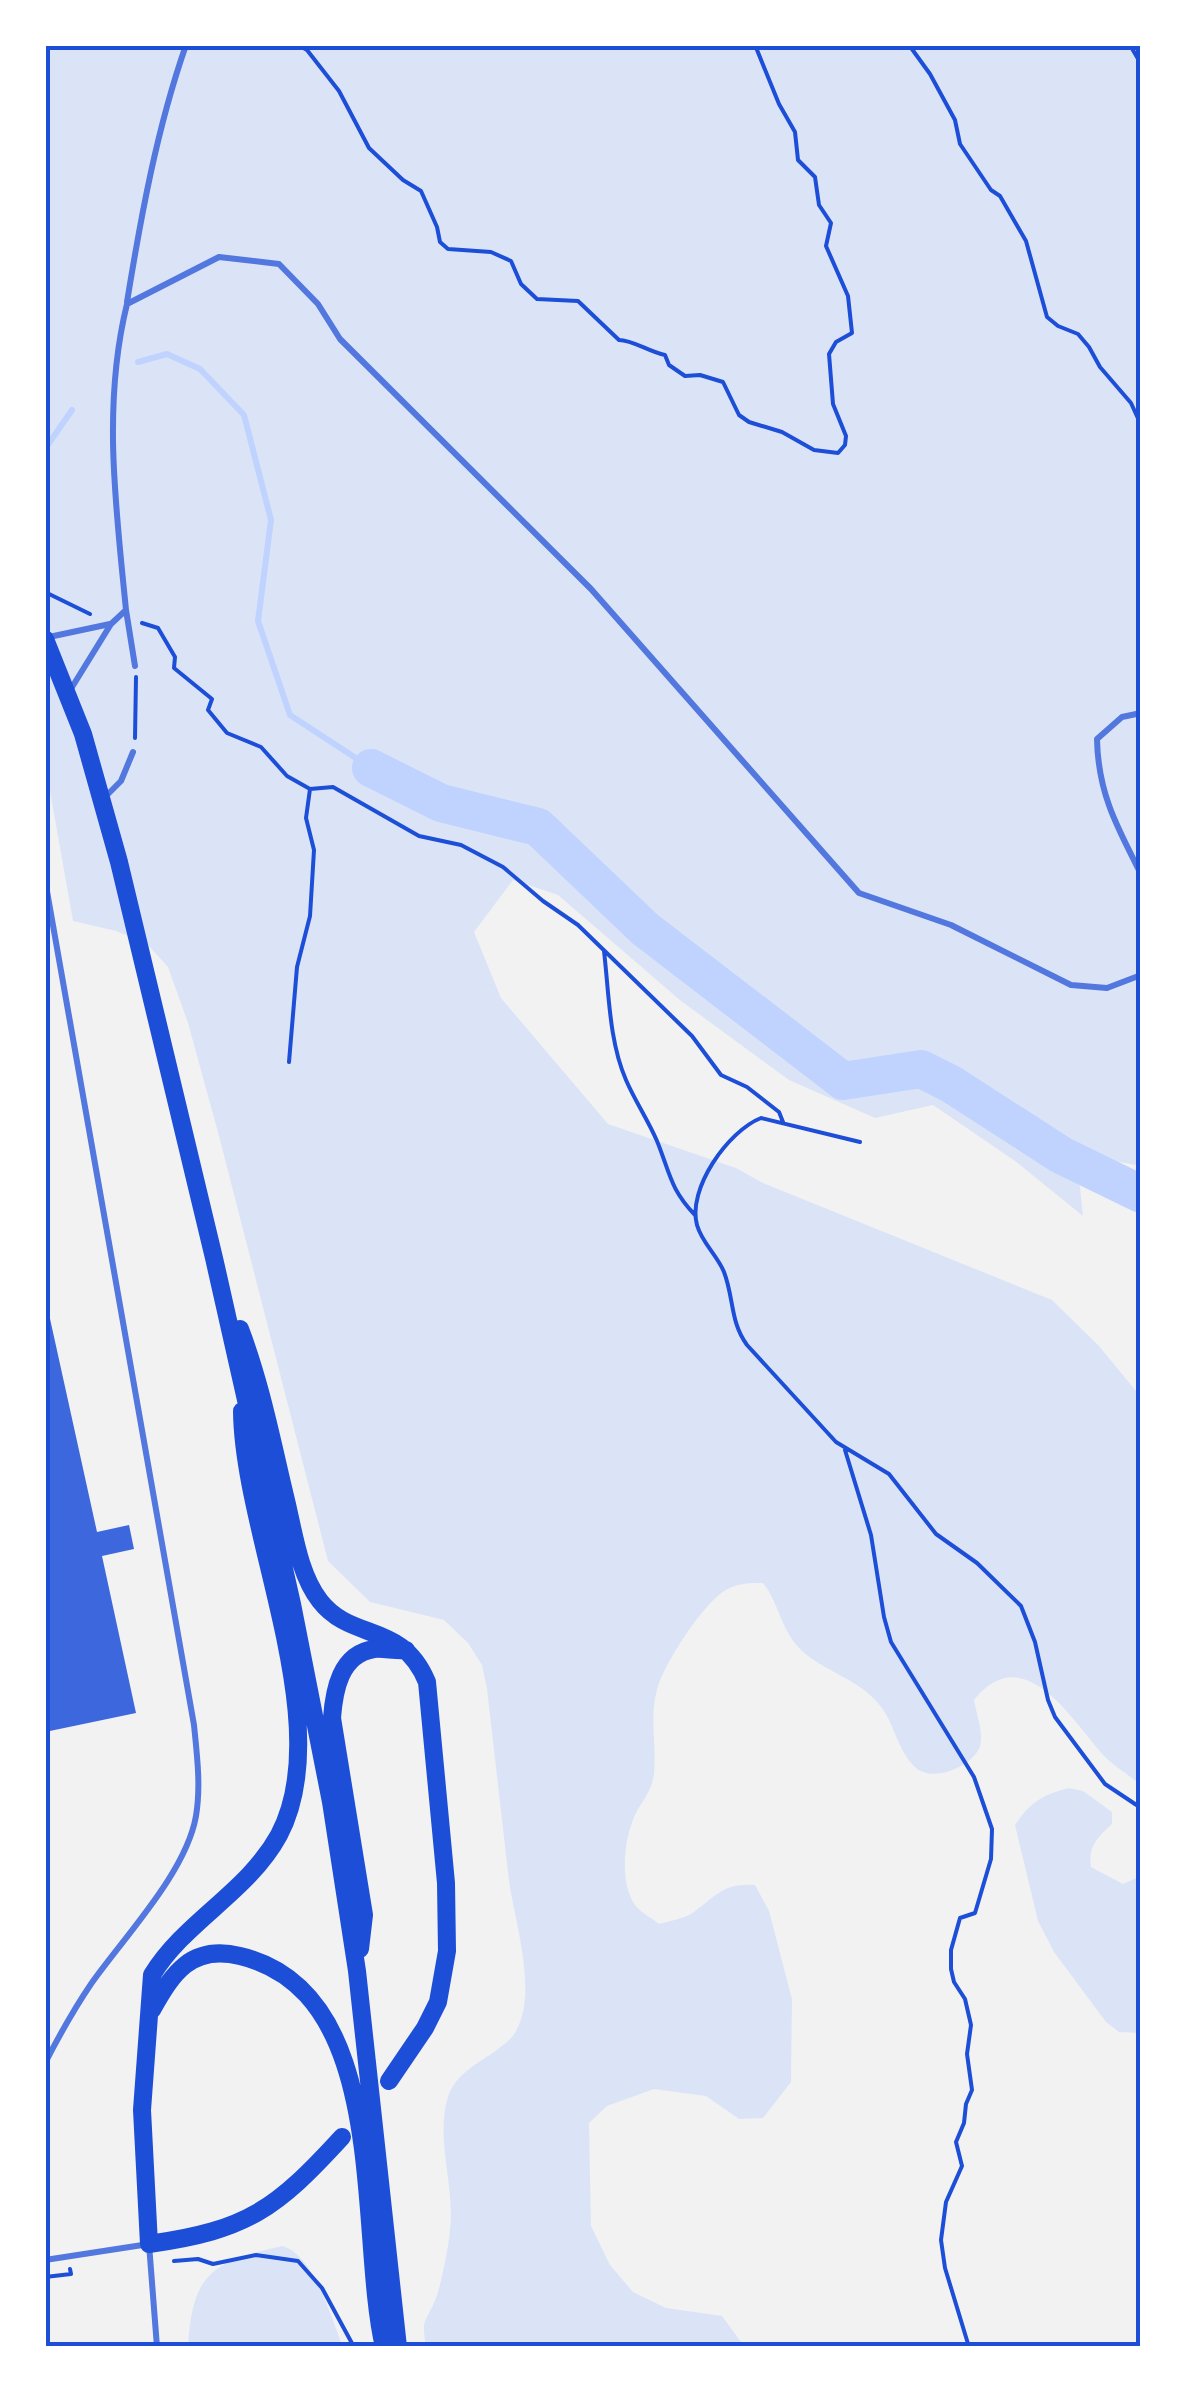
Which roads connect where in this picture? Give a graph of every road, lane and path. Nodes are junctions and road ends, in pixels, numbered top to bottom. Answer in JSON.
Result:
{"nodes":[{"id":1,"x":186,"y":45,"type":"edge"},
{"id":2,"x":298,"y":45,"type":"edge"},
{"id":3,"x":755,"y":45,"type":"edge"},
{"id":4,"x":910,"y":45,"type":"edge"},
{"id":5,"x":1130,"y":45,"type":"edge"},
{"id":6,"x":1141,"y":64,"type":"edge"},
{"id":7,"x":126,"y":304,"type":"junction"},
{"id":8,"x":1141,"y":425,"type":"edge"},
{"id":9,"x":45,"y":592,"type":"edge"},
{"id":10,"x":126,"y":610,"type":"junction"},
{"id":11,"x":112,"y":624,"type":"junction"},
{"id":12,"x":45,"y":638,"type":"edge"},
{"id":13,"x":135,"y":666,"type":"joint"},
{"id":14,"x":68,"y":693,"type":"junction"},
{"id":15,"x":1141,"y":713,"type":"edge"},
{"id":16,"x":134,"y":752,"type":"joint"},
{"id":17,"x":310,"y":789,"type":"junction"},
{"id":18,"x":102,"y":800,"type":"junction"},
{"id":19,"x":1141,"y":874,"type":"edge"},
{"id":20,"x":45,"y":880,"type":"edge"},
{"id":21,"x":604,"y":951,"type":"junction"},
{"id":22,"x":1141,"y":975,"type":"edge"},
{"id":23,"x":289,"y":1062,"type":"dead end"},
{"id":24,"x":783,"y":1122,"type":"junction"},
{"id":25,"x":860,"y":1142,"type":"dead end"},
{"id":26,"x":695,"y":1216,"type":"junction"},
{"id":27,"x":214,"y":1258,"type":"junction"},
{"id":28,"x":241,"y":1375,"type":"junction"},
{"id":29,"x":845,"y":1450,"type":"junction"},
{"id":30,"x":406,"y":1650,"type":"junction"},
{"id":31,"x":1141,"y":1808,"type":"edge"},
{"id":32,"x":1141,"y":1854,"type":"edge"},
{"id":33,"x":1141,"y":1874,"type":"edge"},
{"id":34,"x":357,"y":1971,"type":"junction"},
{"id":35,"x":149,"y":2015,"type":"junction"},
{"id":36,"x":45,"y":2063,"type":"edge"},
{"id":37,"x":389,"y":2082,"type":"dead end"},
{"id":38,"x":342,"y":2136,"type":"dead end"},
{"id":39,"x":150,"y":2254,"type":"junction"},
{"id":40,"x":45,"y":2260,"type":"edge"},
{"id":41,"x":157,"y":2347,"type":"edge"},
{"id":42,"x":354,"y":2347,"type":"edge"},
{"id":43,"x":384,"y":2347,"type":"edge"},
{"id":44,"x":398,"y":2347,"type":"edge"},
{"id":45,"x":970,"y":2347,"type":"edge"}],
"edges":[{"from":1,"to":7,"type":"lane"},
{"from":2,"to":3,"type":"path"},
{"from":4,"to":8,"type":"path"},
{"from":5,"to":6,"type":"path"},
{"from":7,"to":10,"type":"lane"},
{"from":7,"to":22,"type":"lane"},
{"from":9,"to":11,"type":"path"},
{"from":10,"to":11,"type":"lane"},
{"from":10,"to":13,"type":"lane"},
{"from":10,"to":17,"type":"path"},
{"from":11,"to":12,"type":"lane"},
{"from":11,"to":14,"type":"lane"},
{"from":12,"to":14,"type":"main road"},
{"from":13,"to":16,"type":"path"},
{"from":14,"to":18,"type":"main road"},
{"from":15,"to":19,"type":"lane"},
{"from":16,"to":18,"type":"lane"},
{"from":17,"to":21,"type":"path"},
{"from":17,"to":23,"type":"path"},
{"from":18,"to":27,"type":"main road"},
{"from":20,"to":36,"type":"lane"},
{"from":21,"to":24,"type":"path"},
{"from":21,"to":26,"type":"path"},
{"from":24,"to":25,"type":"path"},
{"from":24,"to":26,"type":"path"},
{"from":26,"to":29,"type":"path"},
{"from":27,"to":28,"type":"main road"},
{"from":27,"to":30,"type":"main road"},
{"from":28,"to":34,"type":"main road"},
{"from":28,"to":35,"type":"main road"},
{"from":29,"to":31,"type":"path"},
{"from":29,"to":45,"type":"path"},
{"from":30,"to":34,"type":"main road"},
{"from":30,"to":37,"type":"main road"},
{"from":32,"to":33,"type":"path"},
{"from":34,"to":44,"type":"main road"},
{"from":35,"to":39,"type":"main road"},
{"from":35,"to":43,"type":"main road"},
{"from":38,"to":39,"type":"main road"},
{"from":39,"to":40,"type":"lane"},
{"from":39,"to":41,"type":"lane"},
{"from":39,"to":42,"type":"path"}]}
